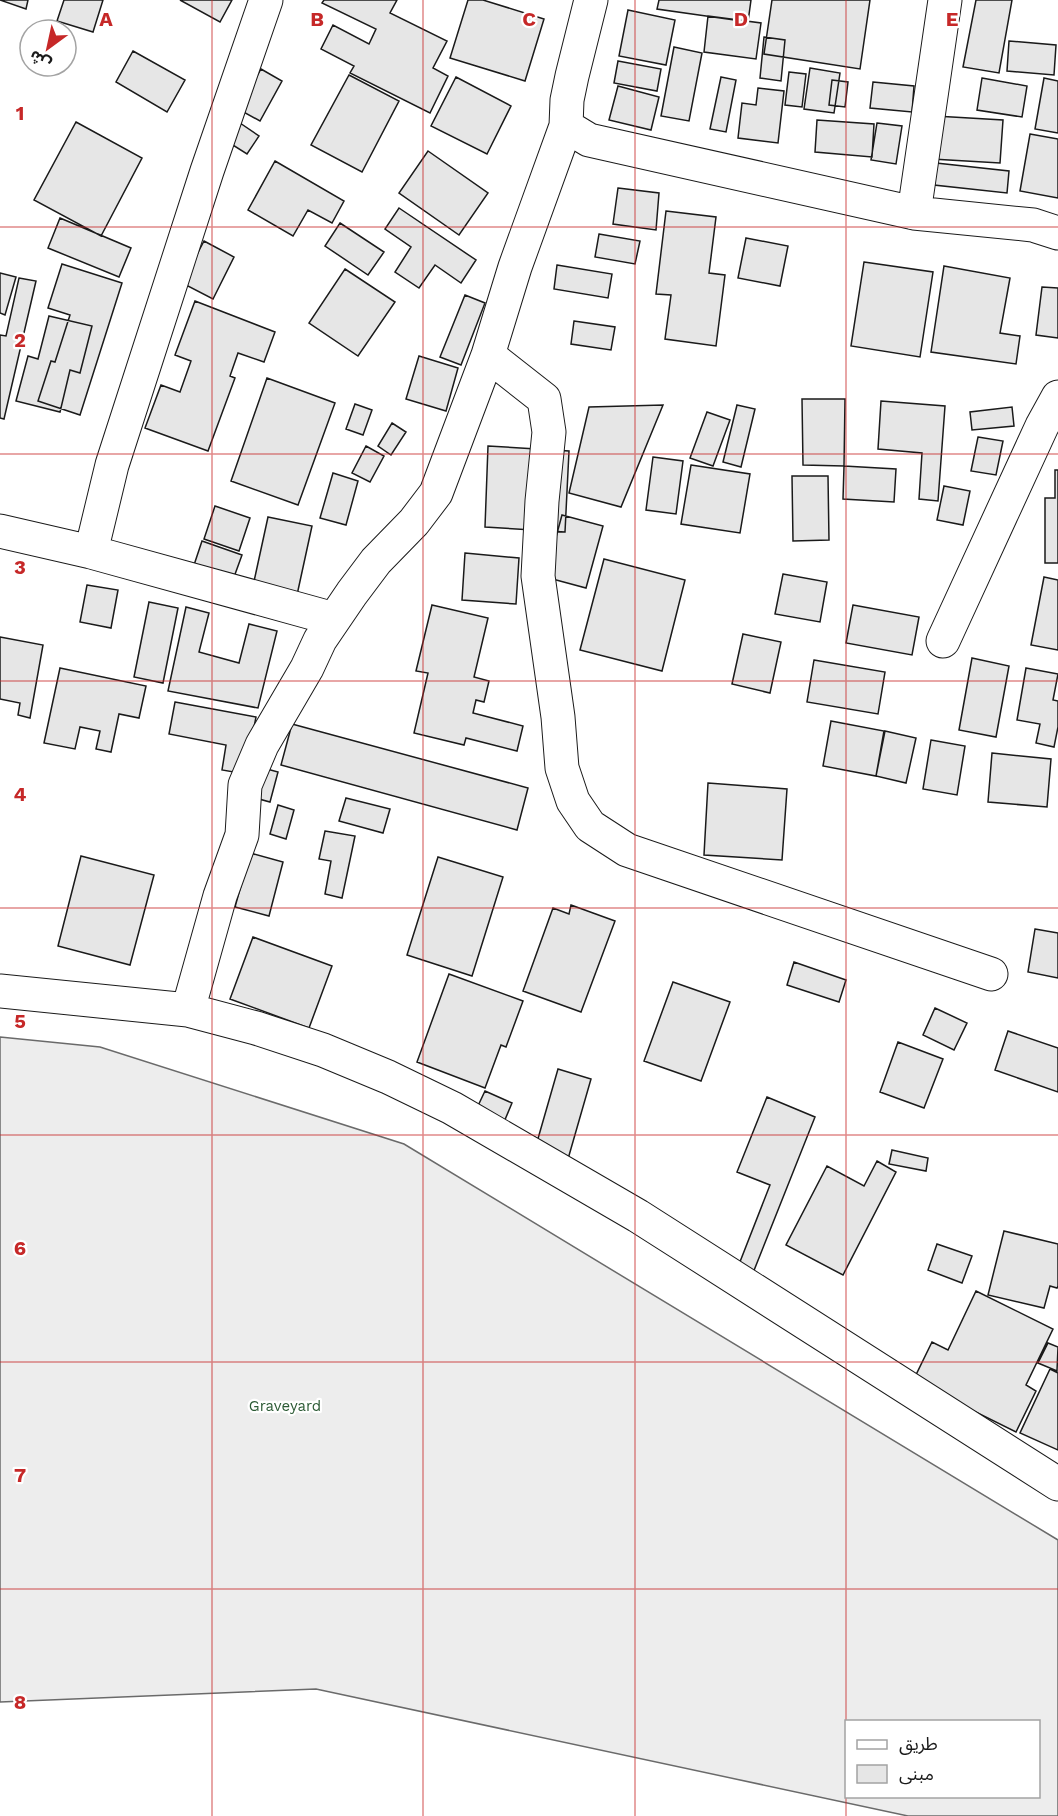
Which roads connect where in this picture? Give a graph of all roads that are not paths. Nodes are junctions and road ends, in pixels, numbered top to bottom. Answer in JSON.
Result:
{"nodes":[{"id":1,"x":266,"y":0,"type":"edge"},
{"id":2,"x":591,"y":0,"type":"edge"},
{"id":3,"x":945,"y":0,"type":"edge"},
{"id":4,"x":566,"y":126,"type":"junction"},
{"id":5,"x":915,"y":213,"type":"junction"},
{"id":6,"x":1058,"y":233,"type":"edge"},
{"id":7,"x":488,"y":355,"type":"junction"},
{"id":8,"x":1058,"y":398,"type":"edge"},
{"id":9,"x":0,"y":531,"type":"edge"},
{"id":10,"x":91,"y":552,"type":"junction"},
{"id":11,"x":334,"y":619,"type":"junction"},
{"id":12,"x":943,"y":642,"type":"dead end"},
{"id":13,"x":991,"y":974,"type":"dead end"},
{"id":14,"x":0,"y":991,"type":"edge"},
{"id":15,"x":188,"y":1010,"type":"junction"},
{"id":16,"x":1058,"y":1484,"type":"edge"}],
"edges":[{"from":1,"to":10,"type":"street"},
{"from":2,"to":4,"type":"street"},
{"from":3,"to":5,"type":"street"},
{"from":4,"to":5,"type":"street"},
{"from":4,"to":7,"type":"street"},
{"from":5,"to":6,"type":"street"},
{"from":7,"to":11,"type":"street"},
{"from":7,"to":13,"type":"street"},
{"from":8,"to":12,"type":"street"},
{"from":9,"to":10,"type":"street"},
{"from":10,"to":11,"type":"street"},
{"from":11,"to":15,"type":"street"},
{"from":14,"to":15,"type":"street"},
{"from":15,"to":16,"type":"street"}]}
